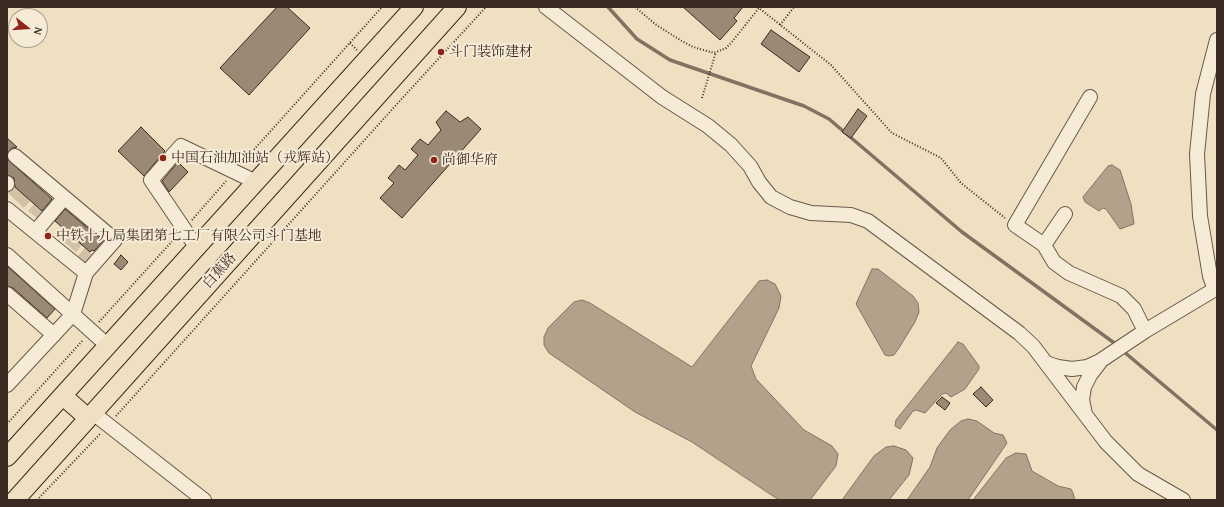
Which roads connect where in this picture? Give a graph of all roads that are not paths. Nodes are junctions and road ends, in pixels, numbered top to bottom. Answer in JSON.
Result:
{"nodes":[{"id":1,"x":414,"y":7,"type":"edge"},
{"id":2,"x":457,"y":7,"type":"edge"},
{"id":3,"x":546,"y":7,"type":"edge"},
{"id":4,"x":1217,"y":40,"type":"edge"},
{"id":5,"x":1090,"y":96,"type":"dead end"},
{"id":6,"x":15,"y":156,"type":"dead end"},
{"id":7,"x":256,"y":182,"type":"junction"},
{"id":8,"x":64,"y":198,"type":"junction"},
{"id":9,"x":7,"y":209,"type":"edge"},
{"id":10,"x":1065,"y":214,"type":"dead end"},
{"id":11,"x":35,"y":232,"type":"junction"},
{"id":12,"x":1044,"y":245,"type":"junction"},
{"id":13,"x":197,"y":248,"type":"junction"},
{"id":14,"x":7,"y":255,"type":"edge"},
{"id":15,"x":86,"y":273,"type":"junction"},
{"id":16,"x":1216,"y":289,"type":"edge"},
{"id":17,"x":7,"y":294,"type":"edge"},
{"id":18,"x":73,"y":314,"type":"junction"},
{"id":19,"x":1146,"y":331,"type":"junction"},
{"id":20,"x":54,"y":335,"type":"junction"},
{"id":21,"x":108,"y":346,"type":"junction"},
{"id":22,"x":1046,"y":362,"type":"junction"},
{"id":23,"x":1100,"y":362,"type":"junction"},
{"id":24,"x":7,"y":385,"type":"edge"},
{"id":25,"x":64,"y":396,"type":"junction"},
{"id":26,"x":1085,"y":414,"type":"junction"},
{"id":27,"x":91,"y":416,"type":"junction"},
{"id":28,"x":7,"y":457,"type":"edge"},
{"id":29,"x":15,"y":500,"type":"edge"},
{"id":30,"x":204,"y":500,"type":"edge"},
{"id":31,"x":1183,"y":500,"type":"edge"}],
"edges":[{"from":1,"to":7,"type":"main road"},
{"from":2,"to":27,"type":"main road","name":"白蕉路"},
{"from":3,"to":22,"type":"street"},
{"from":4,"to":16,"type":"street"},
{"from":5,"to":12,"type":"street"},
{"from":6,"to":8,"type":"street"},
{"from":7,"to":13,"type":"main road"},
{"from":7,"to":13,"type":"street"},
{"from":8,"to":11,"type":"street"},
{"from":8,"to":15,"type":"street"},
{"from":9,"to":11,"type":"street"},
{"from":10,"to":12,"type":"street"},
{"from":11,"to":15,"type":"street"},
{"from":12,"to":19,"type":"street"},
{"from":13,"to":21,"type":"main road"},
{"from":14,"to":18,"type":"street"},
{"from":15,"to":18,"type":"street"},
{"from":16,"to":19,"type":"street"},
{"from":17,"to":20,"type":"street"},
{"from":18,"to":20,"type":"street"},
{"from":18,"to":21,"type":"street"},
{"from":19,"to":23,"type":"street"},
{"from":20,"to":24,"type":"street"},
{"from":21,"to":25,"type":"main road"},
{"from":22,"to":23,"type":"street"},
{"from":22,"to":26,"type":"street"},
{"from":23,"to":26,"type":"street"},
{"from":25,"to":27,"type":"main road"},
{"from":25,"to":28,"type":"main road"},
{"from":26,"to":31,"type":"street"},
{"from":27,"to":29,"type":"main road","name":"白蕉路"},
{"from":27,"to":30,"type":"street"}]}
